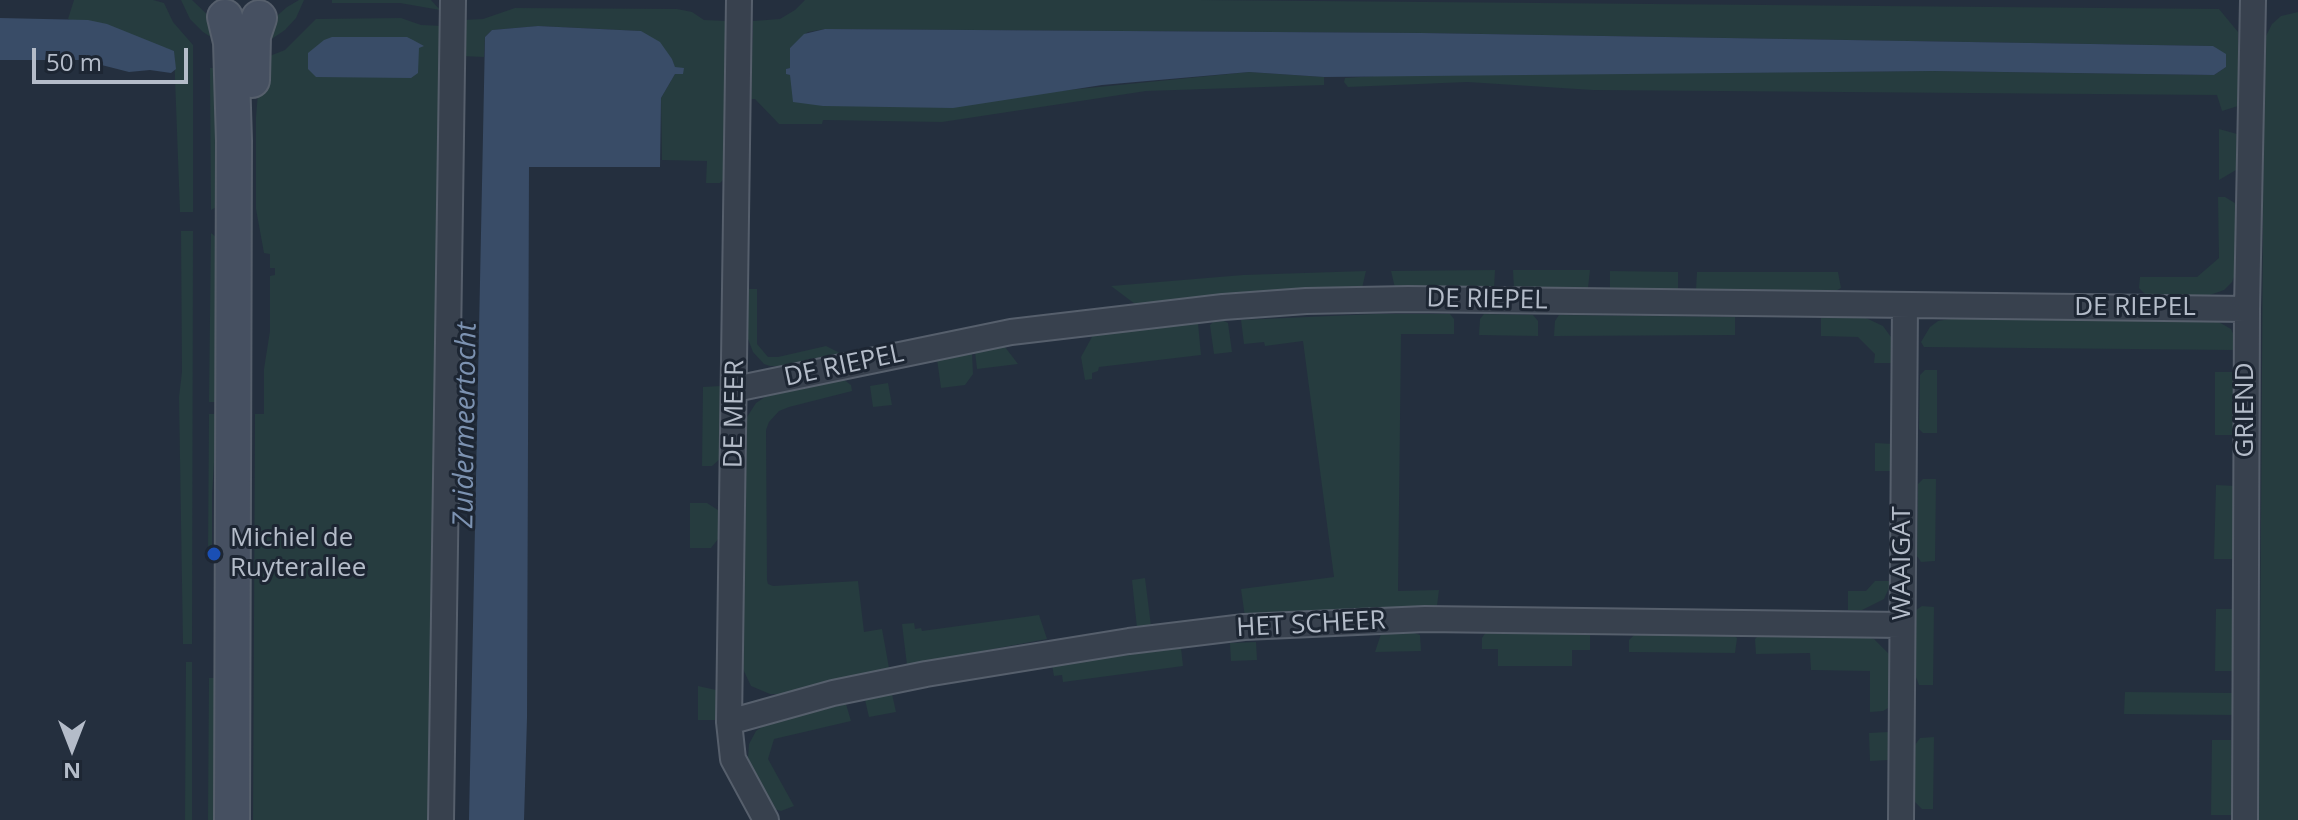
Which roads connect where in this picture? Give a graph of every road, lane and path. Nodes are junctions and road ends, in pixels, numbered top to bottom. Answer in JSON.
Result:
{"nodes":[{"id":1,"x":453,"y":0,"type":"edge"},
{"id":2,"x":739,"y":0,"type":"edge"},
{"id":3,"x":2253,"y":0,"type":"edge"},
{"id":4,"x":216,"y":8,"type":"edge"},
{"id":5,"x":269,"y":9,"type":"edge"},
{"id":6,"x":1905,"y":306,"type":"junction"},
{"id":7,"x":2247,"y":309,"type":"junction"},
{"id":8,"x":735,"y":389,"type":"junction"},
{"id":9,"x":1902,"y":625,"type":"junction"},
{"id":10,"x":729,"y":722,"type":"junction"},
{"id":11,"x":232,"y":820,"type":"edge"},
{"id":12,"x":248,"y":820,"type":"edge"},
{"id":13,"x":441,"y":820,"type":"edge"},
{"id":14,"x":766,"y":820,"type":"edge"},
{"id":15,"x":1901,"y":820,"type":"edge"},
{"id":16,"x":2245,"y":820,"type":"edge"}],
"edges":[{"from":1,"to":13,"type":"street"},
{"from":2,"to":8,"type":"street","name":"DE MEER"},
{"from":3,"to":7,"type":"street","name":"GRIEND"},
{"from":4,"to":5,"type":"main road"},
{"from":4,"to":11,"type":"main road"},
{"from":5,"to":12,"type":"main road"},
{"from":6,"to":7,"type":"street","name":"DE RIEPEL"},
{"from":6,"to":8,"type":"street","name":"DE RIEPEL"},
{"from":6,"to":9,"type":"street","name":"WAAIGAT"},
{"from":7,"to":16,"type":"street","name":"GRIEND"},
{"from":8,"to":10,"type":"street","name":"DE MEER"},
{"from":9,"to":10,"type":"street","name":"HET SCHEER"},
{"from":9,"to":15,"type":"street","name":"WAAIGAT"},
{"from":10,"to":14,"type":"street","name":"DE MEER"}]}
